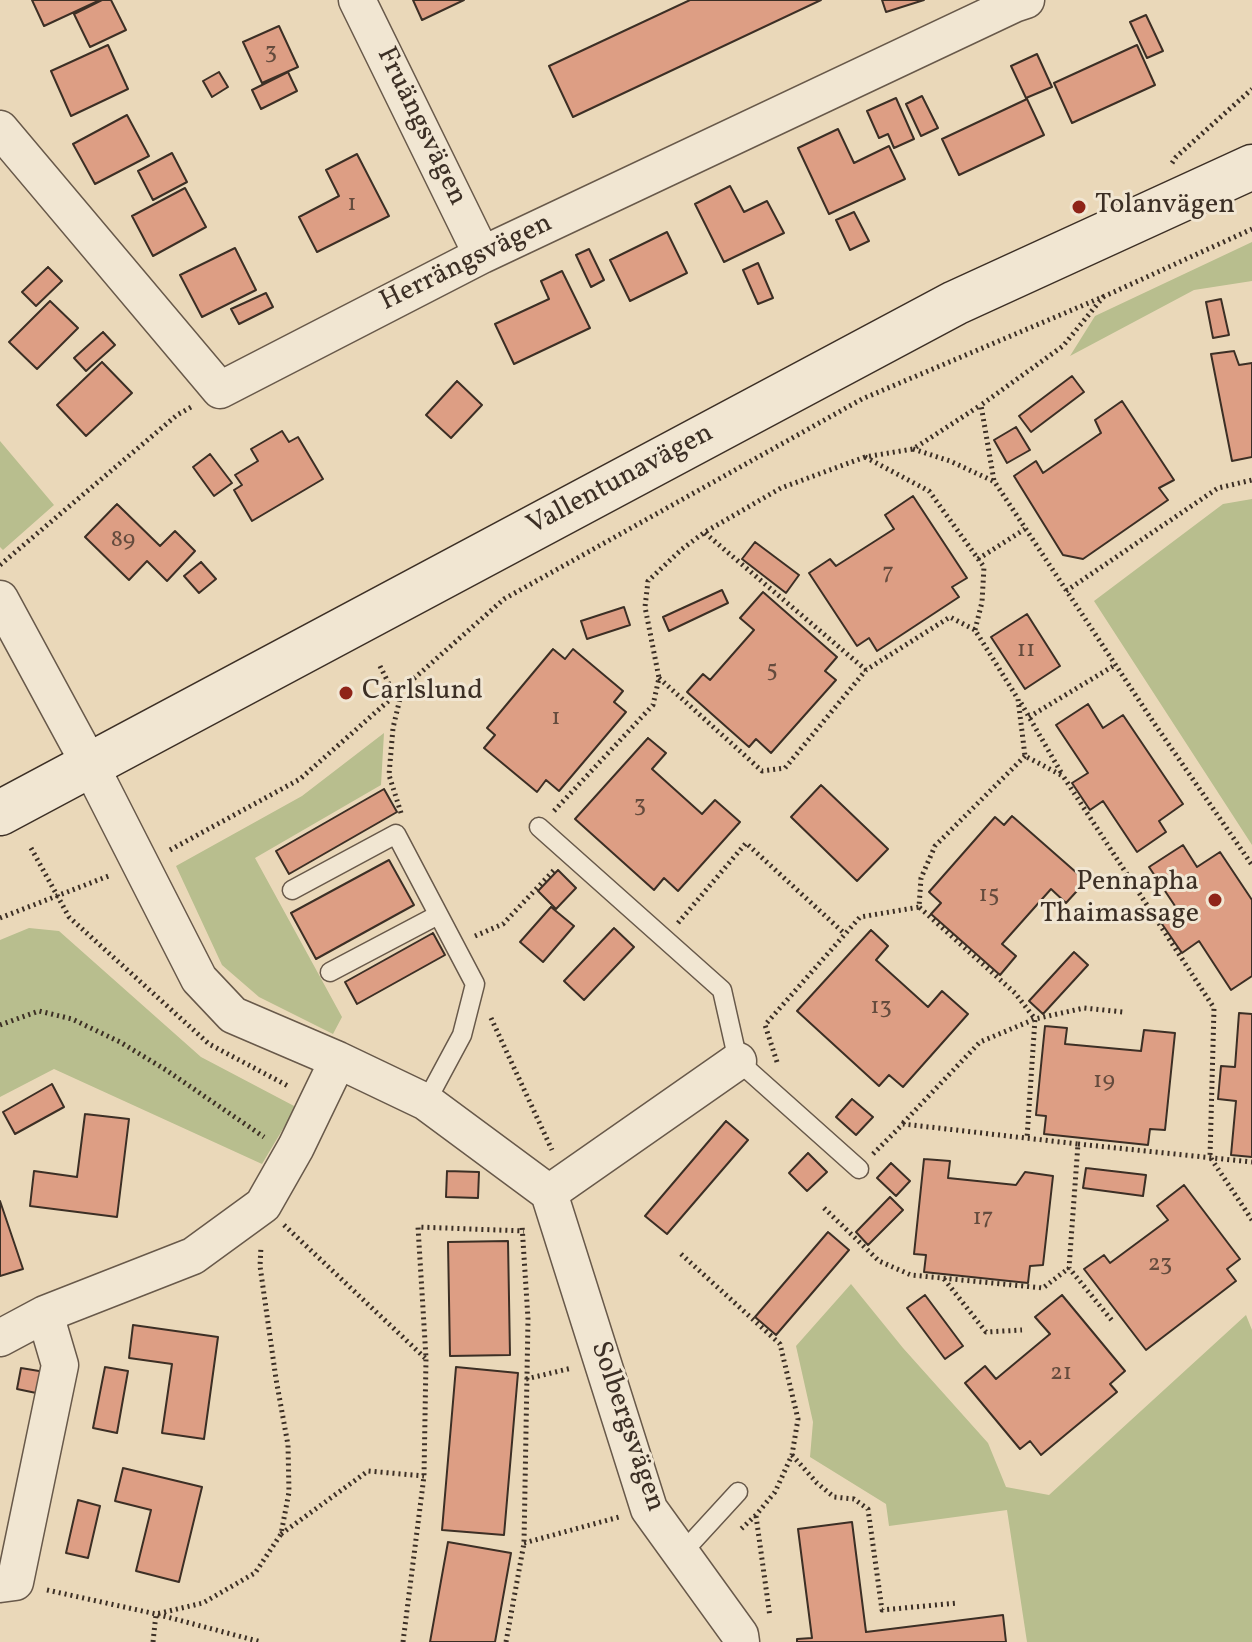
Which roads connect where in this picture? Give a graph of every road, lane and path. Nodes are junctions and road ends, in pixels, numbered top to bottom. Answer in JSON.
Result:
{"nodes":[{"id":1,"x":357,"y":0,"type":"edge"},
{"id":2,"x":1018,"y":1,"type":"edge"},
{"id":3,"x":1252,"y":89,"type":"edge"},
{"id":4,"x":0,"y":129,"type":"edge"},
{"id":5,"x":1170,"y":166,"type":"dead end"},
{"id":6,"x":1252,"y":167,"type":"edge"},
{"id":7,"x":1252,"y":229,"type":"edge"},
{"id":8,"x":482,"y":255,"type":"junction"},
{"id":9,"x":1105,"y":296,"type":"junction"},
{"id":10,"x":220,"y":390,"type":"junction"},
{"id":11,"x":981,"y":405,"type":"junction"},
{"id":12,"x":913,"y":449,"type":"junction"},
{"id":13,"x":865,"y":457,"type":"junction"},
{"id":14,"x":1252,"y":480,"type":"edge"},
{"id":15,"x":994,"y":481,"type":"junction"},
{"id":16,"x":1025,"y":529,"type":"junction"},
{"id":17,"x":705,"y":532,"type":"junction"},
{"id":18,"x":978,"y":559,"type":"junction"},
{"id":19,"x":0,"y":565,"type":"edge"},
{"id":20,"x":1066,"y":591,"type":"junction"},
{"id":21,"x":0,"y":599,"type":"edge"},
{"id":22,"x":975,"y":630,"type":"junction"},
{"id":23,"x":1115,"y":665,"type":"junction"},
{"id":24,"x":380,"y":666,"type":"dead end"},
{"id":25,"x":866,"y":670,"type":"junction"},
{"id":26,"x":659,"y":678,"type":"junction"},
{"id":27,"x":402,"y":689,"type":"junction"},
{"id":28,"x":394,"y":694,"type":"junction"},
{"id":29,"x":1018,"y":699,"type":"junction"},
{"id":30,"x":1029,"y":717,"type":"junction"},
{"id":31,"x":1025,"y":756,"type":"junction"},
{"id":32,"x":90,"y":765,"type":"junction"},
{"id":33,"x":1063,"y":776,"type":"junction"},
{"id":34,"x":0,"y":813,"type":"edge"},
{"id":35,"x":539,"y":827,"type":"joint"},
{"id":36,"x":396,"y":834,"type":"junction"},
{"id":37,"x":31,"y":848,"type":"dead end"},
{"id":38,"x":570,"y":854,"type":"junction"},
{"id":39,"x":160,"y":855,"type":"dead end"},
{"id":40,"x":1251,"y":862,"type":"edge"},
{"id":41,"x":111,"y":875,"type":"dead end"},
{"id":42,"x":292,"y":890,"type":"dead end"},
{"id":43,"x":57,"y":896,"type":"junction"},
{"id":44,"x":919,"y":907,"type":"junction"},
{"id":45,"x":438,"y":915,"type":"junction"},
{"id":46,"x":0,"y":918,"type":"edge"},
{"id":47,"x":503,"y":924,"type":"dead end"},
{"id":48,"x":845,"y":934,"type":"junction"},
{"id":49,"x":664,"y":938,"type":"junction"},
{"id":50,"x":330,"y":972,"type":"dead end"},
{"id":51,"x":475,"y":984,"type":"junction"},
{"id":52,"x":1123,"y":1012,"type":"dead end"},
{"id":53,"x":1035,"y":1019,"type":"junction"},
{"id":54,"x":0,"y":1025,"type":"edge"},
{"id":55,"x":338,"y":1060,"type":"junction"},
{"id":56,"x":750,"y":1071,"type":"junction"},
{"id":57,"x":426,"y":1102,"type":"junction"},
{"id":58,"x":903,"y":1124,"type":"junction"},
{"id":59,"x":1027,"y":1138,"type":"junction"},
{"id":60,"x":1078,"y":1144,"type":"junction"},
{"id":61,"x":296,"y":1147,"type":"junction"},
{"id":62,"x":1210,"y":1157,"type":"junction"},
{"id":63,"x":1252,"y":1162,"type":"edge"},
{"id":64,"x":859,"y":1169,"type":"joint"},
{"id":65,"x":558,"y":1199,"type":"junction"},
{"id":66,"x":263,"y":1205,"type":"junction"},
{"id":67,"x":824,"y":1208,"type":"dead end"},
{"id":68,"x":1252,"y":1220,"type":"edge"},
{"id":69,"x":523,"y":1231,"type":"junction"},
{"id":70,"x":681,"y":1254,"type":"dead end"},
{"id":71,"x":1069,"y":1268,"type":"junction"},
{"id":72,"x":944,"y":1278,"type":"junction"},
{"id":73,"x":45,"y":1314,"type":"junction"},
{"id":74,"x":1114,"y":1323,"type":"dead end"},
{"id":75,"x":1022,"y":1330,"type":"dead end"},
{"id":76,"x":0,"y":1338,"type":"edge"},
{"id":77,"x":426,"y":1358,"type":"junction"},
{"id":78,"x":601,"y":1361,"type":"junction"},
{"id":79,"x":526,"y":1379,"type":"junction"},
{"id":80,"x":792,"y":1455,"type":"junction"},
{"id":81,"x":424,"y":1476,"type":"junction"},
{"id":82,"x":738,"y":1492,"type":"dead end"},
{"id":83,"x":649,"y":1509,"type":"junction"},
{"id":84,"x":756,"y":1515,"type":"junction"},
{"id":85,"x":281,"y":1534,"type":"junction"},
{"id":86,"x":735,"y":1534,"type":"dead end"},
{"id":87,"x":524,"y":1543,"type":"junction"},
{"id":88,"x":682,"y":1553,"type":"junction"},
{"id":89,"x":8,"y":1583,"type":"edge"},
{"id":90,"x":957,"y":1603,"type":"dead end"},
{"id":91,"x":156,"y":1614,"type":"junction"},
{"id":92,"x":741,"y":1638,"type":"edge"},
{"id":93,"x":153,"y":1642,"type":"edge"},
{"id":94,"x":261,"y":1642,"type":"edge"},
{"id":95,"x":403,"y":1642,"type":"edge"},
{"id":96,"x":506,"y":1642,"type":"edge"}],
"edges":[{"from":1,"to":8,"type":"street","name":"Fruängsvägen"},
{"from":2,"to":8,"type":"street","name":"Herrängsvägen"},
{"from":3,"to":5,"type":"path"},
{"from":4,"to":10,"type":"street"},
{"from":6,"to":32,"type":"main road","name":"Vallentunavägen"},
{"from":7,"to":9,"type":"path"},
{"from":8,"to":10,"type":"street","name":"Herrängsvägen"},
{"from":9,"to":11,"type":"path"},
{"from":9,"to":27,"type":"path"},
{"from":10,"to":19,"type":"path"},
{"from":11,"to":12,"type":"path"},
{"from":11,"to":15,"type":"path"},
{"from":12,"to":13,"type":"path"},
{"from":12,"to":15,"type":"path"},
{"from":13,"to":17,"type":"path"},
{"from":13,"to":18,"type":"path"},
{"from":14,"to":20,"type":"path"},
{"from":15,"to":16,"type":"path"},
{"from":16,"to":18,"type":"path"},
{"from":16,"to":20,"type":"path"},
{"from":17,"to":25,"type":"path"},
{"from":17,"to":26,"type":"path"},
{"from":18,"to":22,"type":"path"},
{"from":20,"to":23,"type":"path"},
{"from":21,"to":32,"type":"street"},
{"from":22,"to":25,"type":"path"},
{"from":22,"to":29,"type":"path"},
{"from":23,"to":30,"type":"path"},
{"from":23,"to":40,"type":"path"},
{"from":24,"to":28,"type":"path"},
{"from":25,"to":26,"type":"path"},
{"from":26,"to":35,"type":"path"},
{"from":27,"to":28,"type":"path"},
{"from":27,"to":36,"type":"path"},
{"from":28,"to":39,"type":"path"},
{"from":29,"to":30,"type":"path"},
{"from":29,"to":31,"type":"path"},
{"from":30,"to":33,"type":"path"},
{"from":31,"to":33,"type":"path"},
{"from":31,"to":44,"type":"path"},
{"from":32,"to":34,"type":"main road","name":"Vallentunavägen"},
{"from":32,"to":55,"type":"street"},
{"from":33,"to":62,"type":"path"},
{"from":35,"to":38,"type":"lane"},
{"from":36,"to":42,"type":"lane"},
{"from":36,"to":45,"type":"lane"},
{"from":37,"to":43,"type":"path"},
{"from":38,"to":47,"type":"path"},
{"from":38,"to":49,"type":"lane"},
{"from":41,"to":43,"type":"path"},
{"from":43,"to":46,"type":"path"},
{"from":44,"to":48,"type":"path"},
{"from":44,"to":53,"type":"path"},
{"from":45,"to":50,"type":"lane"},
{"from":45,"to":51,"type":"lane"},
{"from":48,"to":49,"type":"path"},
{"from":48,"to":56,"type":"path"},
{"from":49,"to":56,"type":"lane"},
{"from":51,"to":57,"type":"lane"},
{"from":51,"to":65,"type":"path"},
{"from":52,"to":53,"type":"path"},
{"from":53,"to":58,"type":"path"},
{"from":53,"to":59,"type":"path"},
{"from":54,"to":61,"type":"path"},
{"from":55,"to":57,"type":"street"},
{"from":55,"to":61,"type":"street"},
{"from":56,"to":64,"type":"lane"},
{"from":56,"to":65,"type":"street"},
{"from":57,"to":65,"type":"street"},
{"from":58,"to":59,"type":"path"},
{"from":58,"to":64,"type":"path"},
{"from":59,"to":60,"type":"path"},
{"from":60,"to":62,"type":"path"},
{"from":60,"to":71,"type":"path"},
{"from":61,"to":66,"type":"street"},
{"from":62,"to":63,"type":"path"},
{"from":62,"to":68,"type":"path"},
{"from":65,"to":69,"type":"path"},
{"from":65,"to":78,"type":"street","name":"Solbergsvägen"},
{"from":66,"to":73,"type":"street"},
{"from":66,"to":77,"type":"path"},
{"from":66,"to":85,"type":"path"},
{"from":67,"to":72,"type":"path"},
{"from":69,"to":77,"type":"path"},
{"from":69,"to":79,"type":"path"},
{"from":70,"to":80,"type":"path"},
{"from":71,"to":72,"type":"path"},
{"from":71,"to":74,"type":"path"},
{"from":72,"to":75,"type":"path"},
{"from":73,"to":76,"type":"street"},
{"from":73,"to":89,"type":"street"},
{"from":77,"to":81,"type":"path"},
{"from":78,"to":79,"type":"path"},
{"from":78,"to":83,"type":"street","name":"Solbergsvägen"},
{"from":79,"to":87,"type":"path"},
{"from":80,"to":84,"type":"path"},
{"from":80,"to":90,"type":"path"},
{"from":81,"to":85,"type":"path"},
{"from":81,"to":95,"type":"path"},
{"from":82,"to":88,"type":"lane"},
{"from":83,"to":87,"type":"path"},
{"from":83,"to":88,"type":"street","name":"Solbergsvägen"},
{"from":84,"to":86,"type":"path"},
{"from":84,"to":92,"type":"path"},
{"from":85,"to":91,"type":"path"},
{"from":87,"to":96,"type":"path"},
{"from":88,"to":92,"type":"street","name":"Solbergsvägen"},
{"from":89,"to":91,"type":"path"},
{"from":91,"to":93,"type":"path"},
{"from":91,"to":94,"type":"path"}]}
